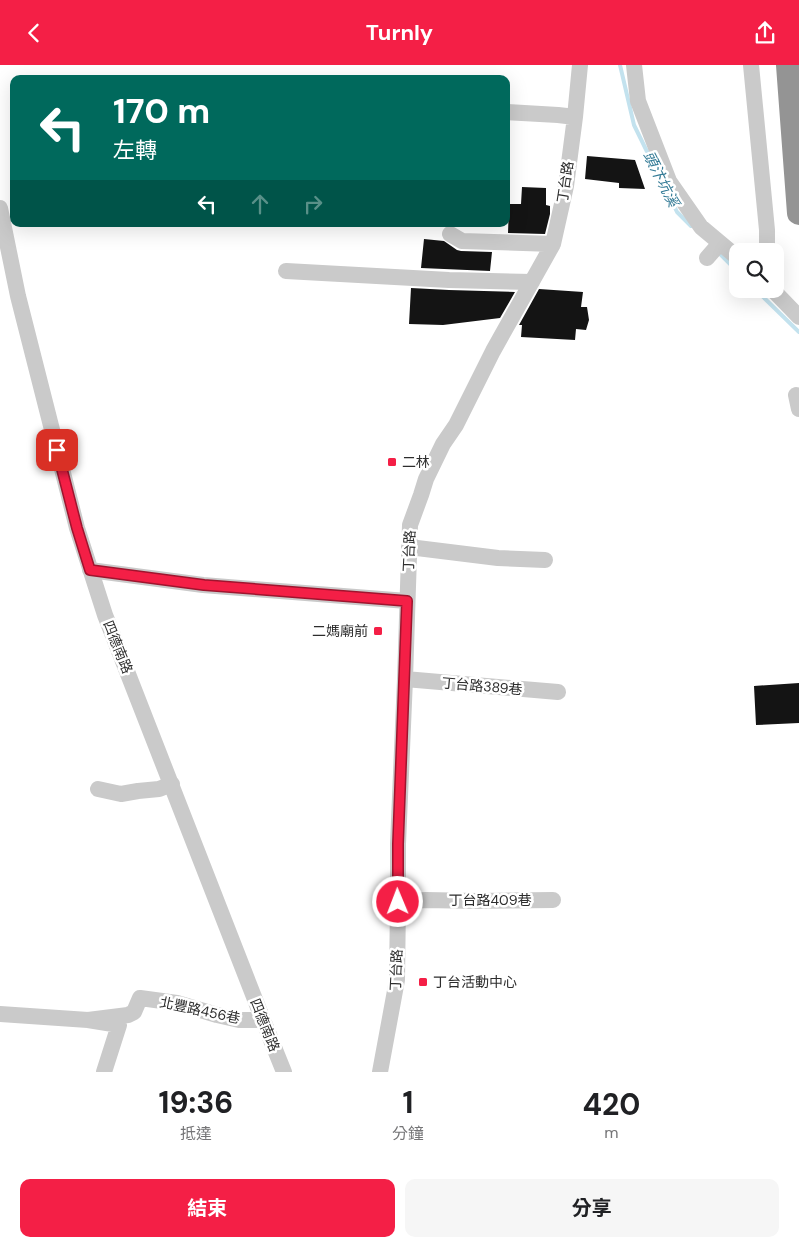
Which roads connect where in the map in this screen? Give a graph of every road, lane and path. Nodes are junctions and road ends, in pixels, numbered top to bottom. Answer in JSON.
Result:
{"nodes":[{"id":1,"x":580,"y":65,"type":"edge"},
{"id":2,"x":634,"y":65,"type":"edge"},
{"id":3,"x":751,"y":65,"type":"edge"},
{"id":4,"x":788,"y":65,"type":"edge"},
{"id":5,"x":510,"y":112,"type":"edge"},
{"id":6,"x":575,"y":117,"type":"junction"},
{"id":7,"x":0,"y":208,"type":"edge"},
{"id":8,"x":799,"y":213,"type":"edge"},
{"id":9,"x":450,"y":234,"type":"dead end"},
{"id":10,"x":720,"y":243,"type":"junction"},
{"id":11,"x":767,"y":243,"type":"edge"},
{"id":12,"x":554,"y":244,"type":"junction"},
{"id":13,"x":729,"y":250,"type":"edge"},
{"id":14,"x":707,"y":258,"type":"dead end"},
{"id":15,"x":286,"y":271,"type":"dead end"},
{"id":16,"x":532,"y":282,"type":"junction"},
{"id":17,"x":781,"y":298,"type":"edge"},
{"id":18,"x":799,"y":317,"type":"edge"},
{"id":19,"x":409,"y":547,"type":"junction"},
{"id":20,"x":545,"y":560,"type":"dead end"},
{"id":21,"x":90,"y":570,"type":"junction"},
{"id":22,"x":407,"y":601,"type":"junction"},
{"id":23,"x":405,"y":679,"type":"junction"},
{"id":24,"x":558,"y":692,"type":"dead end"},
{"id":25,"x":172,"y":784,"type":"junction"},
{"id":26,"x":98,"y":789,"type":"dead end"},
{"id":27,"x":553,"y":900,"type":"dead end"},
{"id":28,"x":398,"y":902,"type":"junction"},
{"id":29,"x":0,"y":1014,"type":"edge"},
{"id":30,"x":88,"y":1020,"type":"junction"},
{"id":31,"x":263,"y":1020,"type":"junction"},
{"id":32,"x":104,"y":1072,"type":"edge"},
{"id":33,"x":284,"y":1072,"type":"edge"},
{"id":34,"x":380,"y":1072,"type":"edge"}],
"edges":[{"from":1,"to":6,"type":"street","name":"丁台路"},
{"from":2,"to":10,"type":"street"},
{"from":3,"to":11,"type":"street"},
{"from":4,"to":8,"type":"highway"},
{"from":5,"to":6,"type":"street"},
{"from":6,"to":12,"type":"street","name":"丁台路"},
{"from":7,"to":21,"type":"street","name":"四德南路"},
{"from":9,"to":12,"type":"street"},
{"from":10,"to":13,"type":"street"},
{"from":10,"to":14,"type":"street"},
{"from":12,"to":16,"type":"street","name":"丁台路"},
{"from":15,"to":16,"type":"street"},
{"from":16,"to":19,"type":"street","name":"丁台路"},
{"from":17,"to":18,"type":"street"},
{"from":19,"to":20,"type":"street"},
{"from":19,"to":22,"type":"street","name":"丁台路"},
{"from":21,"to":22,"type":"street"},
{"from":21,"to":25,"type":"street","name":"四德南路"},
{"from":22,"to":23,"type":"street","name":"丁台路"},
{"from":23,"to":24,"type":"street","name":"丁台路389巷"},
{"from":23,"to":28,"type":"street","name":"丁台路"},
{"from":25,"to":26,"type":"street"},
{"from":25,"to":31,"type":"street","name":"四德南路"},
{"from":27,"to":28,"type":"street","name":"丁台路409巷"},
{"from":28,"to":34,"type":"street","name":"丁台路"},
{"from":29,"to":30,"type":"street","name":"北豐路456巷"},
{"from":30,"to":31,"type":"street","name":"北豐路456巷"},
{"from":30,"to":32,"type":"street","name":"北豐路456巷"},
{"from":31,"to":33,"type":"street","name":"四德南路"}]}
